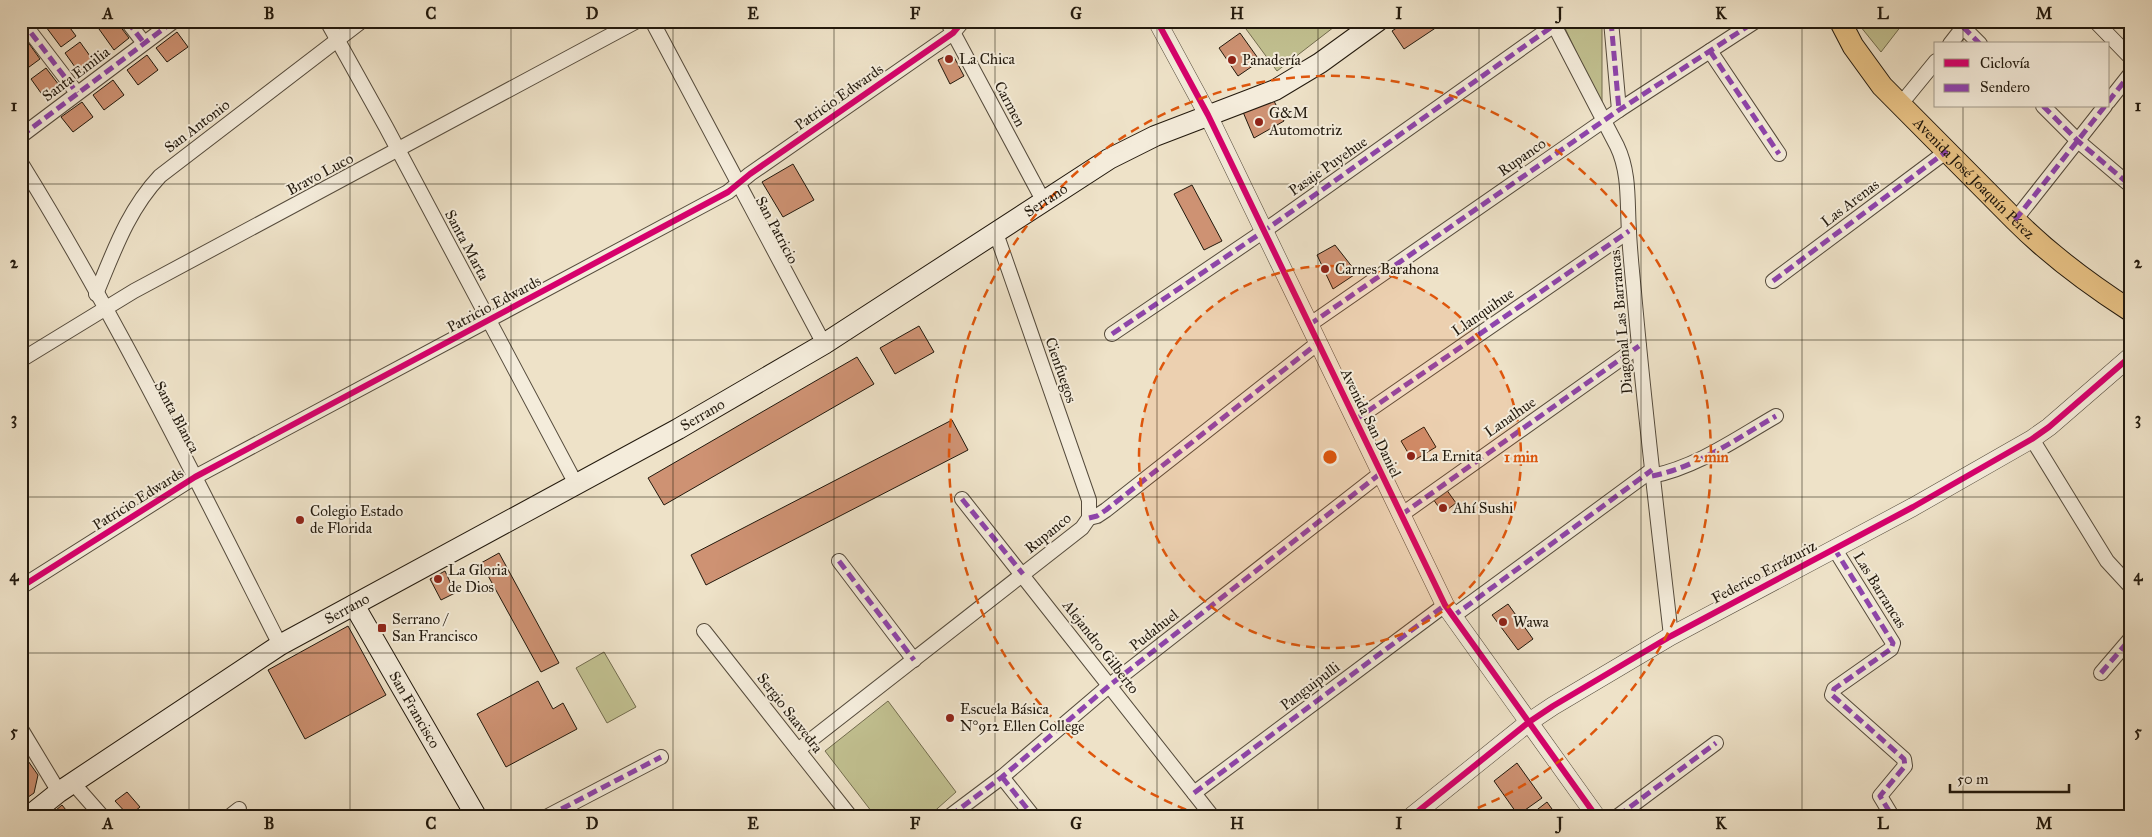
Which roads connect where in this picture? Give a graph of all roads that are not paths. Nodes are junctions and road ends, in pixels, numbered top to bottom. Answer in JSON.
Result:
{"nodes":[{"id":1,"x":22,"y":21,"type":"edge"},
{"id":2,"x":127,"y":21,"type":"edge"},
{"id":3,"x":174,"y":21,"type":"edge"},
{"id":4,"x":327,"y":21,"type":"edge"},
{"id":5,"x":362,"y":21,"type":"edge"},
{"id":6,"x":637,"y":21,"type":"edge"},
{"id":7,"x":652,"y":21,"type":"edge"},
{"id":8,"x":963,"y":21,"type":"edge"},
{"id":9,"x":1158,"y":21,"type":"edge"},
{"id":10,"x":1378,"y":21,"type":"edge"},
{"id":11,"x":1611,"y":21,"type":"edge"},
{"id":12,"x":1756,"y":21,"type":"edge"},
{"id":13,"x":1840,"y":21,"type":"edge"},
{"id":14,"x":2095,"y":21,"type":"edge"},
{"id":15,"x":1555,"y":23,"type":"edge"},
{"id":16,"x":1965,"y":24,"type":"edge"},
{"id":17,"x":950,"y":27,"type":"edge"},
{"id":18,"x":338,"y":40,"type":"junction"},
{"id":19,"x":1952,"y":42,"type":"edge"},
{"id":20,"x":1978,"y":42,"type":"edge"},
{"id":21,"x":144,"y":43,"type":"junction"},
{"id":22,"x":1710,"y":51,"type":"junction"},
{"id":23,"x":2131,"y":58,"type":"edge"},
{"id":24,"x":1934,"y":63,"type":"edge"},
{"id":25,"x":2131,"y":73,"type":"edge"},
{"id":26,"x":77,"y":92,"type":"junction"},
{"id":27,"x":2110,"y":99,"type":"edge"},
{"id":28,"x":1900,"y":105,"type":"junction"},
{"id":29,"x":2045,"y":108,"type":"edge"},
{"id":30,"x":2103,"y":108,"type":"edge"},
{"id":31,"x":1619,"y":110,"type":"junction"},
{"id":32,"x":1208,"y":115,"type":"junction"},
{"id":33,"x":1603,"y":121,"type":"junction"},
{"id":34,"x":21,"y":136,"type":"edge"},
{"id":35,"x":2078,"y":141,"type":"junction"},
{"id":36,"x":398,"y":151,"type":"junction"},
{"id":37,"x":1947,"y":151,"type":"junction"},
{"id":38,"x":1779,"y":154,"type":"dead end"},
{"id":39,"x":21,"y":163,"type":"edge"},
{"id":40,"x":738,"y":183,"type":"junction"},
{"id":41,"x":2131,"y":186,"type":"edge"},
{"id":42,"x":1044,"y":202,"type":"junction"},
{"id":43,"x":2014,"y":220,"type":"junction"},
{"id":44,"x":1264,"y":231,"type":"junction"},
{"id":45,"x":1628,"y":232,"type":"junction"},
{"id":46,"x":996,"y":233,"type":"junction"},
{"id":47,"x":1773,"y":281,"type":"dead end"},
{"id":48,"x":96,"y":294,"type":"junction"},
{"id":49,"x":105,"y":309,"type":"junction"},
{"id":50,"x":2131,"y":311,"type":"edge"},
{"id":51,"x":489,"y":321,"type":"junction"},
{"id":52,"x":1309,"y":325,"type":"junction"},
{"id":53,"x":1112,"y":334,"type":"dead end"},
{"id":54,"x":1318,"y":343,"type":"junction"},
{"id":55,"x":824,"y":344,"type":"junction"},
{"id":56,"x":1639,"y":346,"type":"junction"},
{"id":57,"x":2131,"y":356,"type":"edge"},
{"id":58,"x":21,"y":360,"type":"edge"},
{"id":59,"x":1776,"y":416,"type":"dead end"},
{"id":60,"x":1355,"y":420,"type":"junction"},
{"id":61,"x":2032,"y":439,"type":"junction"},
{"id":62,"x":1381,"y":473,"type":"junction"},
{"id":63,"x":1652,"y":473,"type":"junction"},
{"id":64,"x":195,"y":477,"type":"junction"},
{"id":65,"x":576,"y":484,"type":"junction"},
{"id":66,"x":962,"y":499,"type":"dead end"},
{"id":67,"x":1401,"y":515,"type":"junction"},
{"id":68,"x":1089,"y":518,"type":"junction"},
{"id":69,"x":1834,"y":548,"type":"junction"},
{"id":70,"x":839,"y":561,"type":"dead end"},
{"id":71,"x":1023,"y":574,"type":"junction"},
{"id":72,"x":21,"y":587,"type":"edge"},
{"id":73,"x":2131,"y":587,"type":"edge"},
{"id":74,"x":354,"y":605,"type":"junction"},
{"id":75,"x":1449,"y":611,"type":"junction"},
{"id":76,"x":704,"y":631,"type":"dead end"},
{"id":77,"x":1672,"y":636,"type":"junction"},
{"id":78,"x":2131,"y":638,"type":"edge"},
{"id":79,"x":280,"y":645,"type":"junction"},
{"id":80,"x":914,"y":660,"type":"junction"},
{"id":81,"x":2101,"y":673,"type":"dead end"},
{"id":82,"x":1110,"y":685,"type":"junction"},
{"id":83,"x":1529,"y":722,"type":"junction"},
{"id":84,"x":21,"y":729,"type":"edge"},
{"id":85,"x":1716,"y":744,"type":"dead end"},
{"id":86,"x":798,"y":750,"type":"junction"},
{"id":87,"x":661,"y":757,"type":"dead end"},
{"id":88,"x":1002,"y":777,"type":"junction"},
{"id":89,"x":66,"y":788,"type":"junction"},
{"id":90,"x":1194,"y":793,"type":"junction"},
{"id":91,"x":1417,"y":814,"type":"edge"},
{"id":92,"x":29,"y":816,"type":"edge"},
{"id":93,"x":102,"y":816,"type":"edge"},
{"id":94,"x":476,"y":816,"type":"edge"},
{"id":95,"x":548,"y":816,"type":"edge"},
{"id":96,"x":850,"y":816,"type":"edge"},
{"id":97,"x":950,"y":816,"type":"edge"},
{"id":98,"x":1032,"y":816,"type":"edge"},
{"id":99,"x":1212,"y":816,"type":"edge"},
{"id":100,"x":1596,"y":816,"type":"edge"},
{"id":101,"x":1618,"y":816,"type":"edge"},
{"id":102,"x":1892,"y":816,"type":"edge"}],
"edges":[{"from":1,"to":26,"type":"street"},
{"from":2,"to":21,"type":"street"},
{"from":3,"to":21,"type":"street","name":"Santa Emilia"},
{"from":4,"to":18,"type":"street","name":"Santa Marta"},
{"from":5,"to":18,"type":"street","name":"San Antonio"},
{"from":6,"to":36,"type":"street","name":"Bravo Luco"},
{"from":7,"to":40,"type":"street","name":"San Patricio"},
{"from":8,"to":17,"type":"street","name":"Patricio Edwards"},
{"from":9,"to":32,"type":"street","name":"Avenida San Daniel"},
{"from":10,"to":32,"type":"main road","name":"Serrano"},
{"from":11,"to":31,"type":"street"},
{"from":12,"to":22,"type":"street","name":"Rupanco"},
{"from":13,"to":28,"type":"main road","name":"Avenida José Joaquín Pérez"},
{"from":14,"to":23,"type":"street"},
{"from":15,"to":33,"type":"street","name":"Diagonal Las Barrancas"},
{"from":15,"to":44,"type":"street","name":"Pasaje Puyehue"},
{"from":16,"to":19,"type":"street"},
{"from":16,"to":20,"type":"street"},
{"from":17,"to":40,"type":"street","name":"Patricio Edwards"},
{"from":17,"to":42,"type":"street","name":"Carmen"},
{"from":18,"to":36,"type":"street","name":"Santa Marta"},
{"from":18,"to":48,"type":"street","name":"San Antonio"},
{"from":21,"to":26,"type":"street","name":"Santa Emilia"},
{"from":22,"to":31,"type":"street","name":"Rupanco"},
{"from":22,"to":38,"type":"street"},
{"from":24,"to":28,"type":"street"},
{"from":25,"to":27,"type":"street"},
{"from":26,"to":34,"type":"street","name":"Santa Emilia"},
{"from":28,"to":37,"type":"main road","name":"Avenida José Joaquín Pérez"},
{"from":29,"to":35,"type":"street"},
{"from":30,"to":35,"type":"street"},
{"from":31,"to":33,"type":"street","name":"Rupanco"},
{"from":32,"to":42,"type":"main road","name":"Serrano"},
{"from":32,"to":44,"type":"street","name":"Avenida San Daniel"},
{"from":33,"to":45,"type":"street","name":"Diagonal Las Barrancas"},
{"from":33,"to":52,"type":"street","name":"Rupanco"},
{"from":35,"to":41,"type":"street"},
{"from":35,"to":43,"type":"street"},
{"from":36,"to":49,"type":"street","name":"Bravo Luco"},
{"from":36,"to":51,"type":"street","name":"Santa Marta"},
{"from":37,"to":43,"type":"main road","name":"Avenida José Joaquín Pérez"},
{"from":37,"to":47,"type":"street","name":"Las Arenas"},
{"from":39,"to":48,"type":"street","name":"Santa Blanca"},
{"from":40,"to":51,"type":"street","name":"Patricio Edwards"},
{"from":40,"to":55,"type":"street","name":"San Patricio"},
{"from":42,"to":46,"type":"main road","name":"Serrano"},
{"from":43,"to":50,"type":"main road","name":"Avenida José Joaquín Pérez"},
{"from":44,"to":52,"type":"street","name":"Avenida San Daniel"},
{"from":44,"to":53,"type":"street","name":"Pasaje Puyehue"},
{"from":45,"to":56,"type":"street","name":"Diagonal Las Barrancas"},
{"from":45,"to":60,"type":"street","name":"Llanquihue"},
{"from":46,"to":55,"type":"main road","name":"Serrano"},
{"from":46,"to":68,"type":"street","name":"Cienfuegos"},
{"from":48,"to":49,"type":"street","name":"Santa Blanca"},
{"from":49,"to":58,"type":"street","name":"Bravo Luco"},
{"from":49,"to":64,"type":"street","name":"Santa Blanca"},
{"from":51,"to":64,"type":"street","name":"Patricio Edwards"},
{"from":51,"to":65,"type":"street","name":"Santa Marta"},
{"from":52,"to":54,"type":"street","name":"Avenida San Daniel"},
{"from":54,"to":60,"type":"street","name":"Avenida San Daniel"},
{"from":54,"to":68,"type":"street","name":"Rupanco"},
{"from":55,"to":65,"type":"main road","name":"Serrano"},
{"from":56,"to":63,"type":"street","name":"Diagonal Las Barrancas"},
{"from":56,"to":67,"type":"street","name":"Lanalhue"},
{"from":57,"to":61,"type":"street","name":"Federico Errázuriz"},
{"from":59,"to":63,"type":"street","name":"Panguipulli"},
{"from":60,"to":62,"type":"street","name":"Avenida San Daniel"},
{"from":61,"to":69,"type":"street","name":"Federico Errázuriz"},
{"from":61,"to":73,"type":"street"},
{"from":62,"to":67,"type":"street","name":"Avenida San Daniel"},
{"from":62,"to":82,"type":"street","name":"Pudahuel"},
{"from":63,"to":75,"type":"street","name":"Panguipulli"},
{"from":63,"to":77,"type":"street","name":"Diagonal Las Barrancas"},
{"from":64,"to":72,"type":"street","name":"Patricio Edwards"},
{"from":64,"to":79,"type":"street","name":"Santa Blanca"},
{"from":65,"to":74,"type":"main road","name":"Serrano"},
{"from":66,"to":71,"type":"street","name":"Alejandro Gilberto"},
{"from":67,"to":75,"type":"street","name":"Avenida San Daniel"},
{"from":68,"to":71,"type":"street","name":"Rupanco"},
{"from":69,"to":77,"type":"street","name":"Federico Errázuriz"},
{"from":69,"to":102,"type":"street","name":"Las Barrancas"},
{"from":70,"to":80,"type":"street"},
{"from":71,"to":80,"type":"street","name":"Rupanco"},
{"from":71,"to":82,"type":"street","name":"Alejandro Gilberto"},
{"from":74,"to":79,"type":"main road","name":"Serrano"},
{"from":74,"to":94,"type":"main road","name":"San Francisco"},
{"from":75,"to":83,"type":"street","name":"Avenida San Daniel"},
{"from":75,"to":90,"type":"street","name":"Panguipulli"},
{"from":76,"to":86,"type":"street","name":"Sergio Saavedra"},
{"from":77,"to":83,"type":"street","name":"Federico Errázuriz"},
{"from":78,"to":81,"type":"street"},
{"from":79,"to":89,"type":"main road","name":"Serrano"},
{"from":80,"to":86,"type":"street","name":"Rupanco"},
{"from":82,"to":88,"type":"street","name":"Pudahuel"},
{"from":82,"to":90,"type":"street","name":"Alejandro Gilberto"},
{"from":83,"to":91,"type":"street","name":"Federico Errázuriz"},
{"from":83,"to":100,"type":"street","name":"Avenida San Daniel"},
{"from":84,"to":89,"type":"street"},
{"from":85,"to":101,"type":"street"},
{"from":86,"to":96,"type":"street","name":"Sergio Saavedra"},
{"from":87,"to":95,"type":"street"},
{"from":88,"to":97,"type":"street","name":"Pudahuel"},
{"from":88,"to":98,"type":"street"},
{"from":89,"to":92,"type":"main road","name":"Serrano"},
{"from":89,"to":93,"type":"street"},
{"from":90,"to":99,"type":"street","name":"Alejandro Gilberto"}]}
